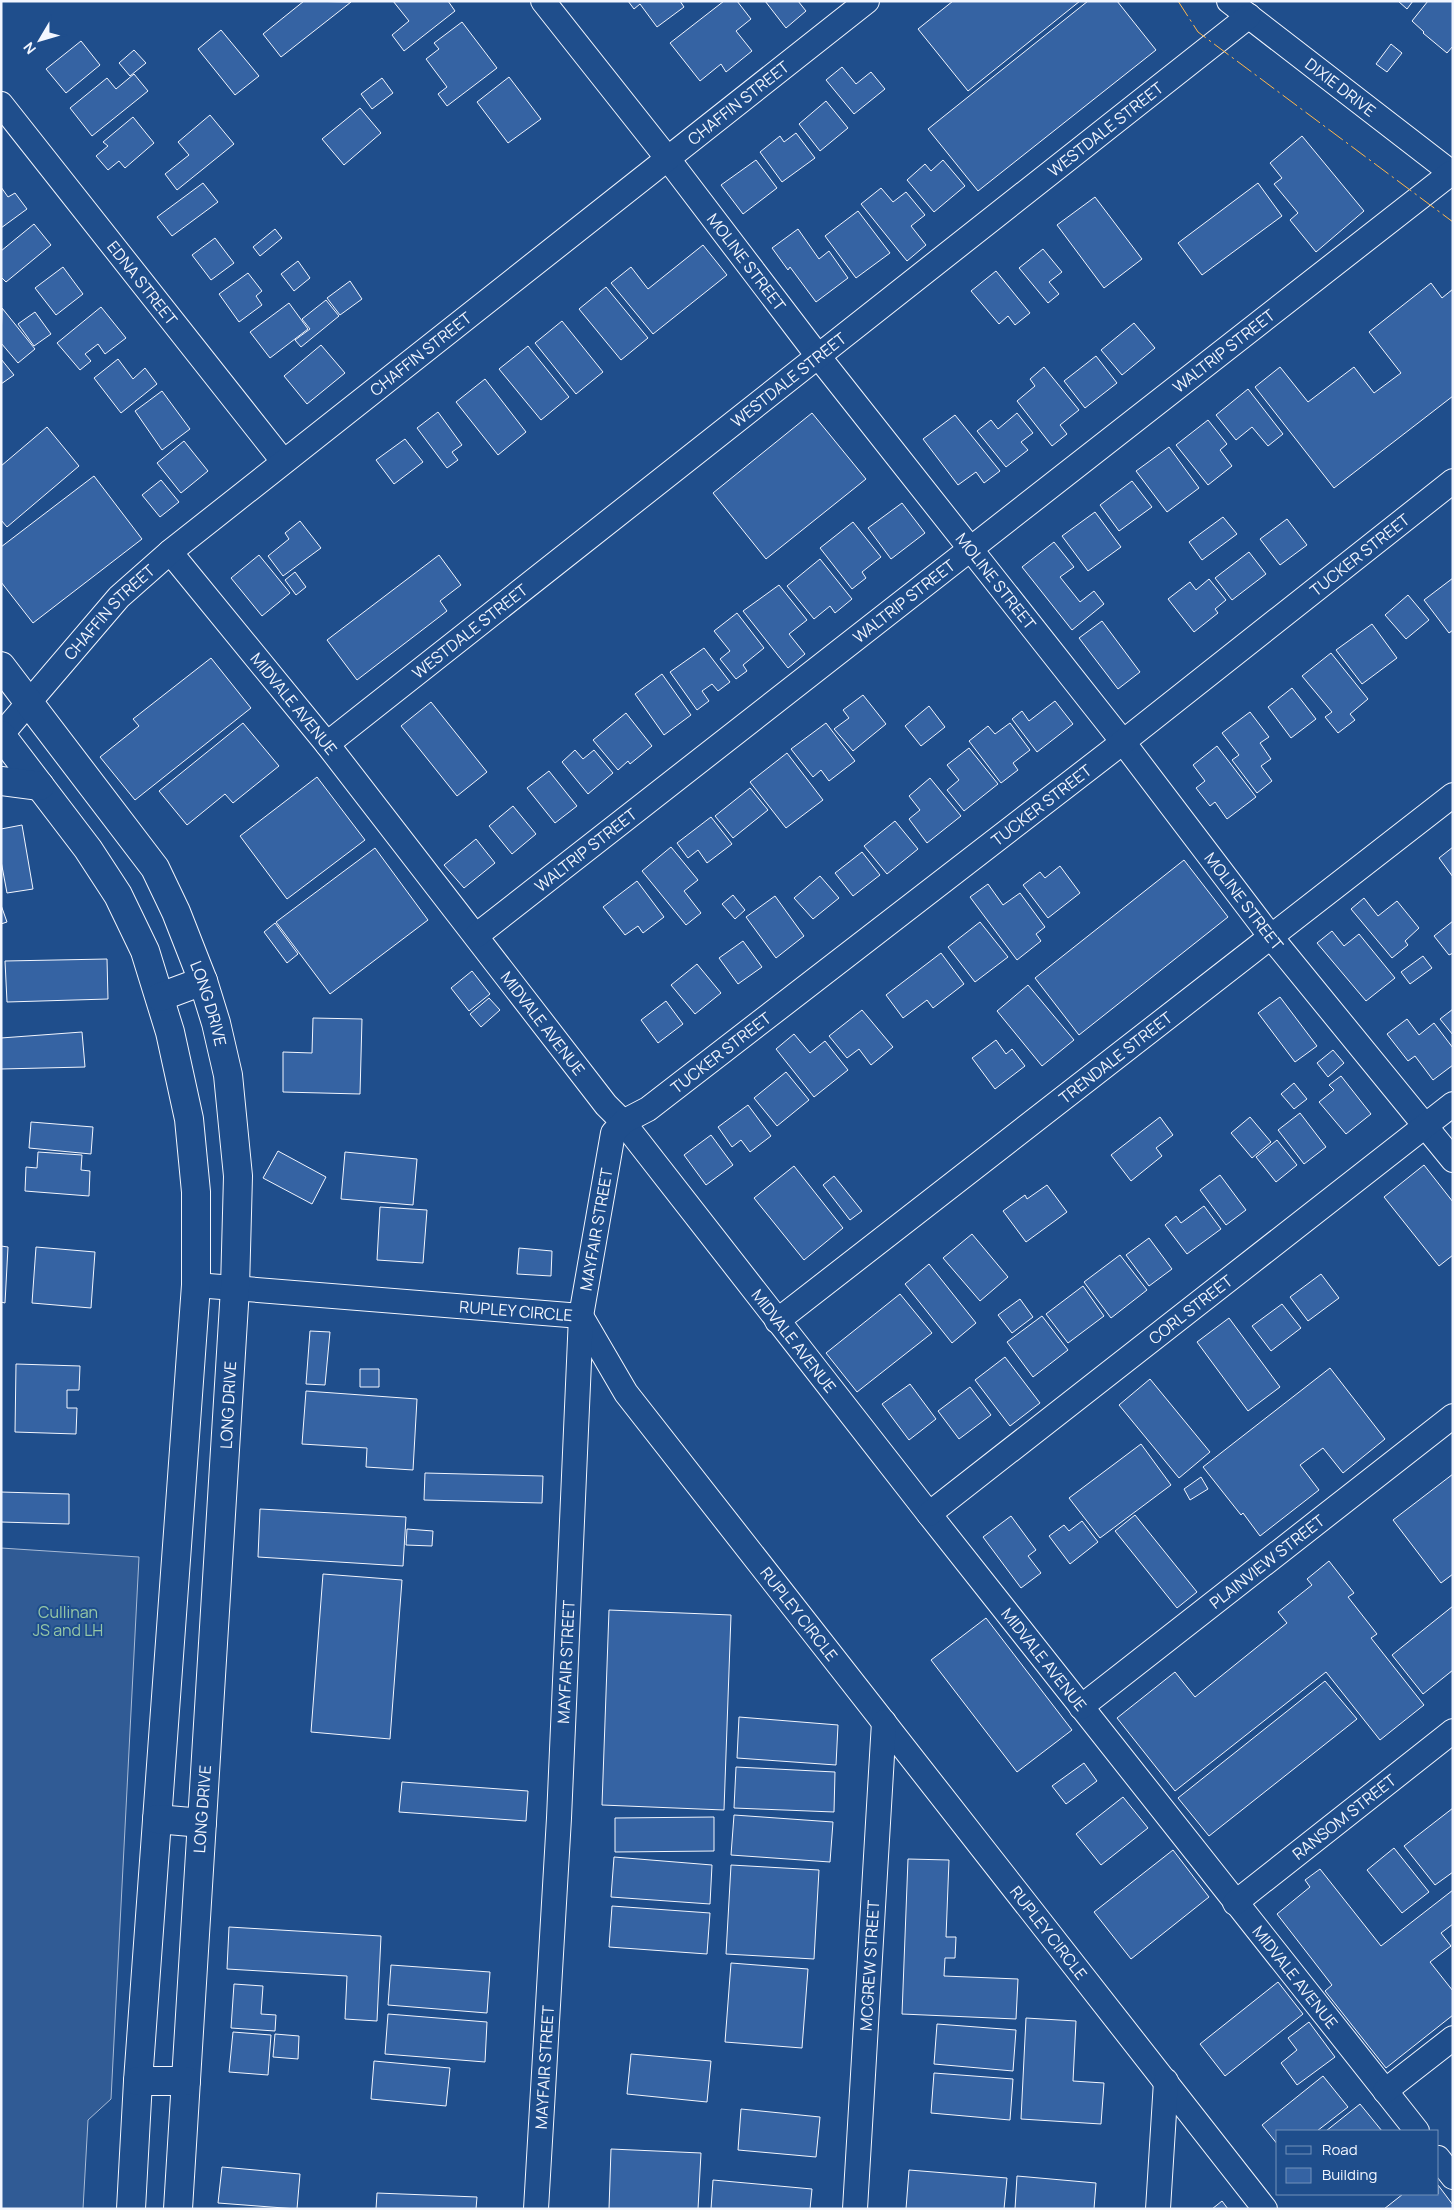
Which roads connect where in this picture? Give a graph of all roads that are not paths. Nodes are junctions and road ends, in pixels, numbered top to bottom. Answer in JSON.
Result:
{"nodes":[{"id":1,"x":543,"y":1,"type":"edge"},
{"id":2,"x":866,"y":1,"type":"edge"},
{"id":3,"x":1229,"y":1,"type":"edge"},
{"id":4,"x":1249,"y":16,"type":"junction"},
{"id":5,"x":1,"y":104,"type":"edge"},
{"id":6,"x":668,"y":159,"type":"junction"},
{"id":7,"x":1452,"y":174,"type":"edge"},
{"id":8,"x":818,"y":356,"type":"junction"},
{"id":9,"x":283,"y":461,"type":"junction"},
{"id":10,"x":1453,"y":480,"type":"edge"},
{"id":11,"x":971,"y":548,"type":"junction"},
{"id":12,"x":170,"y":552,"type":"junction"},
{"id":13,"x":1,"y":666,"type":"edge"},
{"id":14,"x":30,"y":702,"type":"junction"},
{"id":15,"x":1,"y":735,"type":"edge"},
{"id":16,"x":1123,"y":742,"type":"junction"},
{"id":17,"x":327,"y":744,"type":"junction"},
{"id":18,"x":1,"y":781,"type":"edge"},
{"id":19,"x":40,"y":786,"type":"junction"},
{"id":20,"x":1453,"y":795,"type":"edge"},
{"id":21,"x":477,"y":935,"type":"junction"},
{"id":22,"x":1271,"y":937,"type":"junction"},
{"id":23,"x":203,"y":981,"type":"junction"},
{"id":24,"x":160,"y":996,"type":"junction"},
{"id":25,"x":1453,"y":1104,"type":"edge"},
{"id":26,"x":623,"y":1122,"type":"junction"},
{"id":27,"x":1426,"y":1126,"type":"junction"},
{"id":28,"x":1453,"y":1160,"type":"edge"},
{"id":29,"x":196,"y":1285,"type":"junction"},
{"id":30,"x":234,"y":1288,"type":"junction"},
{"id":31,"x":581,"y":1316,"type":"junction"},
{"id":32,"x":777,"y":1320,"type":"junction"},
{"id":33,"x":1453,"y":1416,"type":"edge"},
{"id":34,"x":928,"y":1514,"type":"junction"},
{"id":35,"x":176,"y":1554,"type":"junction"},
{"id":36,"x":218,"y":1569,"type":"junction"},
{"id":37,"x":1081,"y":1707,"type":"junction"},
{"id":38,"x":884,"y":1722,"type":"junction"},
{"id":39,"x":1453,"y":1731,"type":"edge"},
{"id":40,"x":157,"y":1819,"type":"junction"},
{"id":41,"x":202,"y":1823,"type":"junction"},
{"id":42,"x":1235,"y":1903,"type":"junction"},
{"id":43,"x":1453,"y":2038,"type":"edge"},
{"id":44,"x":138,"y":2081,"type":"junction"},
{"id":45,"x":186,"y":2081,"type":"junction"},
{"id":46,"x":1166,"y":2081,"type":"junction"},
{"id":47,"x":1385,"y":2091,"type":"junction"},
{"id":48,"x":1416,"y":2130,"type":"edge"},
{"id":49,"x":1439,"y":2159,"type":"edge"},
{"id":50,"x":1453,"y":2177,"type":"edge"},
{"id":51,"x":131,"y":2209,"type":"edge"},
{"id":52,"x":178,"y":2209,"type":"edge"},
{"id":53,"x":536,"y":2209,"type":"edge"},
{"id":54,"x":855,"y":2209,"type":"edge"},
{"id":55,"x":1158,"y":2209,"type":"edge"},
{"id":56,"x":1265,"y":2209,"type":"edge"}],
"edges":[{"from":1,"to":6,"type":"street","name":"MOLINE STREET"},
{"from":2,"to":6,"type":"street","name":"CHAFFIN STREET"},
{"from":3,"to":4,"type":"street","name":"DIXIE DRIVE"},
{"from":4,"to":7,"type":"street","name":"DIXIE DRIVE"},
{"from":4,"to":8,"type":"street","name":"WESTDALE STREET"},
{"from":5,"to":9,"type":"street","name":"EDNA STREET"},
{"from":6,"to":8,"type":"street","name":"MOLINE STREET"},
{"from":6,"to":9,"type":"street","name":"CHAFFIN STREET"},
{"from":7,"to":11,"type":"street","name":"WALTRIP STREET"},
{"from":8,"to":11,"type":"street","name":"MOLINE STREET"},
{"from":8,"to":17,"type":"street","name":"WESTDALE STREET"},
{"from":9,"to":12,"type":"street","name":"CHAFFIN STREET"},
{"from":10,"to":16,"type":"street","name":"TUCKER STREET"},
{"from":11,"to":16,"type":"street","name":"MOLINE STREET"},
{"from":11,"to":21,"type":"street","name":"WALTRIP STREET"},
{"from":12,"to":14,"type":"street","name":"CHAFFIN STREET"},
{"from":12,"to":17,"type":"street","name":"MIDVALE AVENUE"},
{"from":13,"to":14,"type":"main road","name":"LONG DRIVE"},
{"from":14,"to":15,"type":"street","name":"CHAFFIN STREET"},
{"from":14,"to":23,"type":"main road","name":"LONG DRIVE"},
{"from":15,"to":19,"type":"main road"},
{"from":16,"to":22,"type":"street","name":"MOLINE STREET"},
{"from":16,"to":26,"type":"street","name":"TUCKER STREET"},
{"from":17,"to":21,"type":"street","name":"MIDVALE AVENUE"},
{"from":18,"to":19,"type":"main road"},
{"from":19,"to":24,"type":"main road"},
{"from":20,"to":22,"type":"street","name":"TRENDALE STREET"},
{"from":21,"to":26,"type":"street","name":"MIDVALE AVENUE"},
{"from":22,"to":27,"type":"street","name":"MOLINE STREET"},
{"from":22,"to":32,"type":"street","name":"TRENDALE STREET"},
{"from":23,"to":24,"type":"main road"},
{"from":23,"to":30,"type":"main road","name":"LONG DRIVE"},
{"from":24,"to":29,"type":"main road"},
{"from":25,"to":27,"type":"street","name":"CORL STREET"},
{"from":26,"to":31,"type":"street","name":"MAYFAIR STREET"},
{"from":26,"to":32,"type":"street","name":"MIDVALE AVENUE"},
{"from":27,"to":28,"type":"street","name":"MOLINE STREET"},
{"from":27,"to":34,"type":"street","name":"CORL STREET"},
{"from":29,"to":30,"type":"street","name":"RUPLEY CIRCLE"},
{"from":29,"to":35,"type":"main road"},
{"from":30,"to":31,"type":"street","name":"RUPLEY CIRCLE"},
{"from":30,"to":36,"type":"main road","name":"LONG DRIVE"},
{"from":31,"to":38,"type":"street","name":"RUPLEY CIRCLE"},
{"from":31,"to":53,"type":"street","name":"MAYFAIR STREET"},
{"from":32,"to":34,"type":"street","name":"MIDVALE AVENUE"},
{"from":33,"to":37,"type":"street","name":"PLAINVIEW STREET"},
{"from":34,"to":37,"type":"street","name":"MIDVALE AVENUE"},
{"from":35,"to":36,"type":"main road"},
{"from":35,"to":40,"type":"main road"},
{"from":36,"to":41,"type":"main road","name":"LONG DRIVE"},
{"from":37,"to":42,"type":"street","name":"MIDVALE AVENUE"},
{"from":38,"to":46,"type":"street","name":"RUPLEY CIRCLE"},
{"from":38,"to":54,"type":"street","name":"MCGREW STREET"},
{"from":39,"to":42,"type":"street","name":"RANSOM STREET"},
{"from":40,"to":41,"type":"main road"},
{"from":40,"to":44,"type":"main road"},
{"from":41,"to":45,"type":"main road","name":"LONG DRIVE"},
{"from":42,"to":47,"type":"street","name":"MIDVALE AVENUE"},
{"from":43,"to":47,"type":"street"},
{"from":44,"to":45,"type":"main road"},
{"from":44,"to":51,"type":"main road"},
{"from":45,"to":52,"type":"main road","name":"LONG DRIVE"},
{"from":46,"to":55,"type":"street"},
{"from":46,"to":56,"type":"street","name":"RUPLEY CIRCLE"},
{"from":47,"to":48,"type":"street","name":"MIDVALE AVENUE"},
{"from":49,"to":50,"type":"street"}]}
